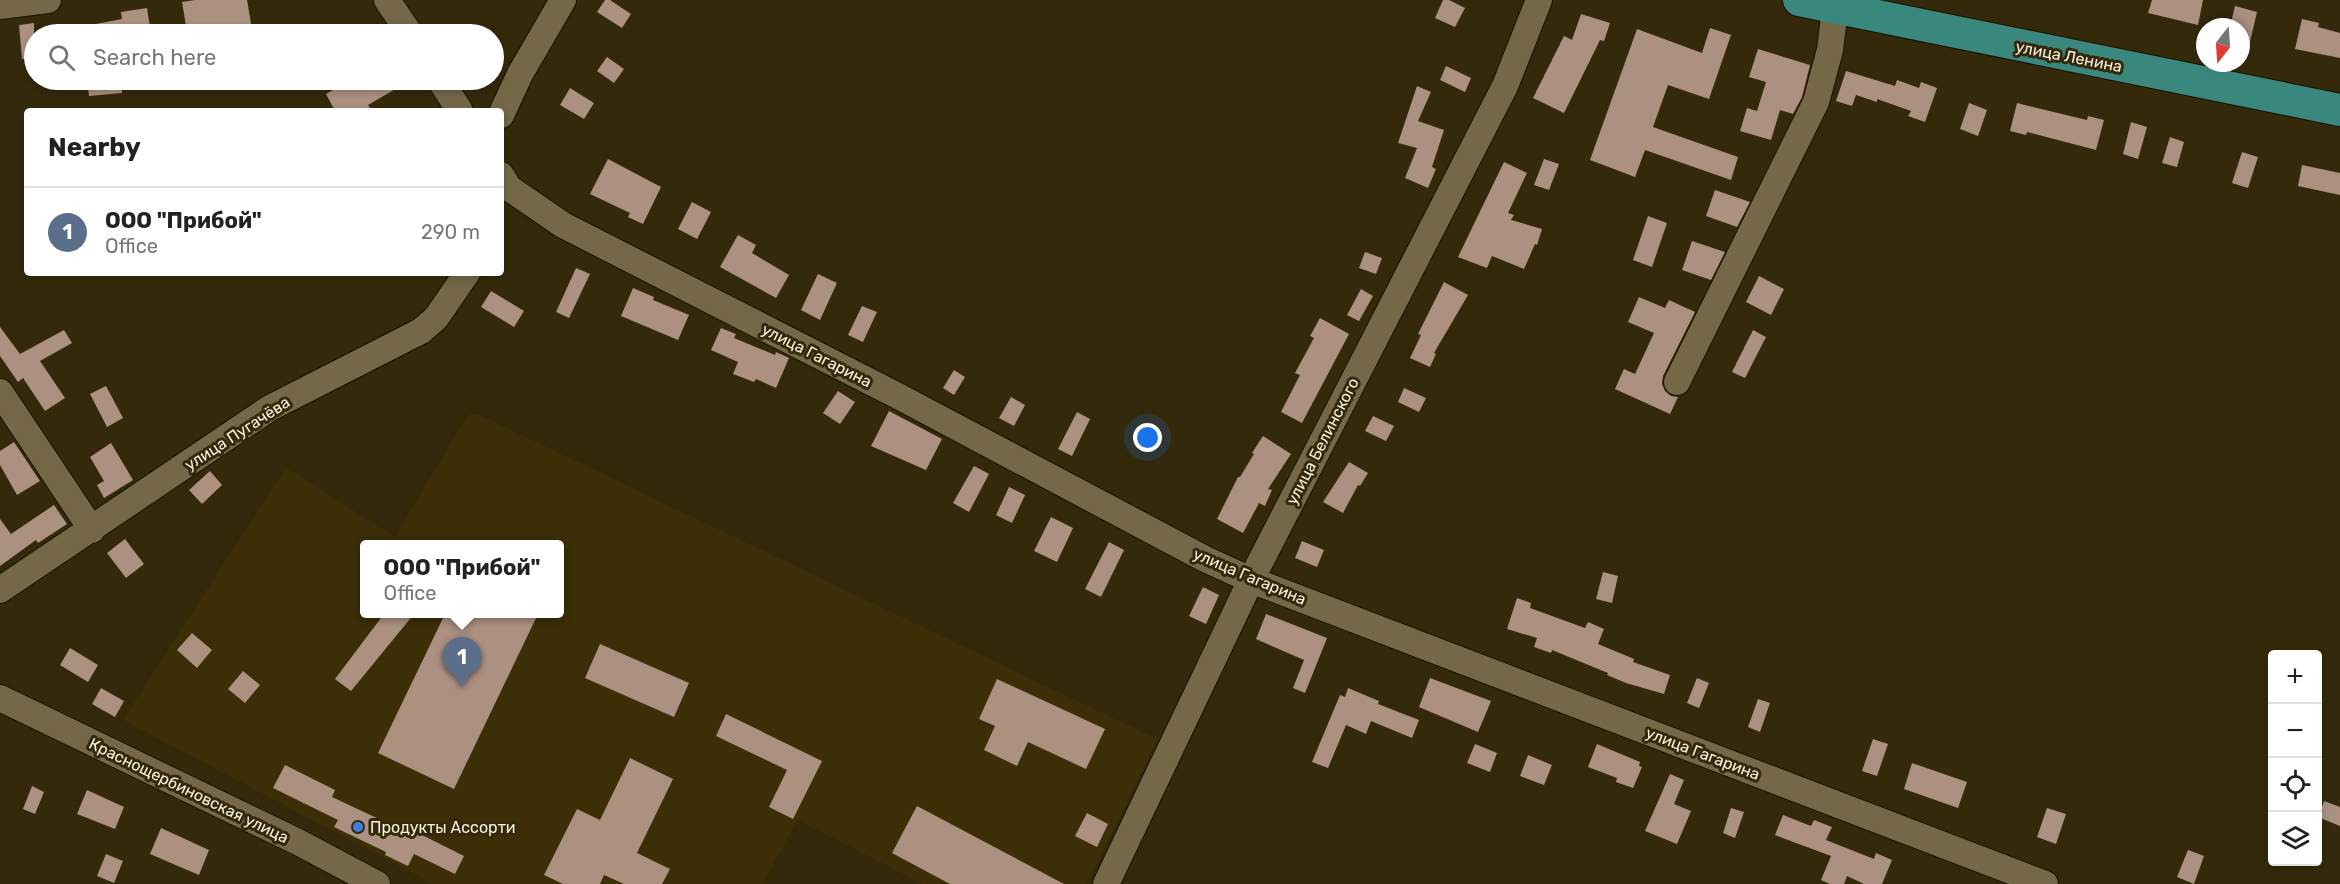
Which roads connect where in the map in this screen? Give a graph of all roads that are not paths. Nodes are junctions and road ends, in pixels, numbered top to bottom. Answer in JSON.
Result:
{"nodes":[{"id":1,"x":48,"y":0,"type":"edge"},
{"id":2,"x":387,"y":0,"type":"edge"},
{"id":3,"x":563,"y":0,"type":"edge"},
{"id":4,"x":1539,"y":0,"type":"edge"},
{"id":5,"x":1798,"y":0,"type":"edge"},
{"id":6,"x":0,"y":6,"type":"edge"},
{"id":7,"x":1835,"y":9,"type":"junction"},
{"id":8,"x":403,"y":24,"type":"edge"},
{"id":9,"x":446,"y":90,"type":"edge"},
{"id":10,"x":458,"y":108,"type":"edge"},
{"id":11,"x":504,"y":109,"type":"edge"},
{"id":12,"x":2340,"y":111,"type":"edge"},
{"id":13,"x":504,"y":189,"type":"edge"},
{"id":14,"x":465,"y":276,"type":"edge"},
{"id":15,"x":1677,"y":382,"type":"dead end"},
{"id":16,"x":0,"y":392,"type":"edge"},
{"id":17,"x":92,"y":530,"type":"junction"},
{"id":18,"x":1251,"y":579,"type":"junction"},
{"id":19,"x":0,"y":590,"type":"edge"},
{"id":20,"x":0,"y":698,"type":"edge"},
{"id":21,"x":377,"y":884,"type":"edge"},
{"id":22,"x":1106,"y":884,"type":"edge"},
{"id":23,"x":2045,"y":884,"type":"edge"}],
"edges":[{"from":1,"to":6,"type":"street"},
{"from":2,"to":8,"type":"street"},
{"from":3,"to":11,"type":"street"},
{"from":4,"to":18,"type":"street","name":"улица Белинского"},
{"from":5,"to":7,"type":"main road","name":"улица Ленина"},
{"from":7,"to":12,"type":"main road","name":"улица Ленина"},
{"from":7,"to":15,"type":"street"},
{"from":9,"to":10,"type":"street"},
{"from":13,"to":18,"type":"street","name":"улица Гагарина"},
{"from":14,"to":17,"type":"street","name":"улица Пугачёва"},
{"from":16,"to":17,"type":"street"},
{"from":17,"to":19,"type":"street","name":"улица Пугачёва"},
{"from":18,"to":22,"type":"street","name":"улица Белинского"},
{"from":18,"to":23,"type":"street","name":"улица Гагарина"},
{"from":20,"to":21,"type":"street","name":"Краснощербиновская улица"}]}
